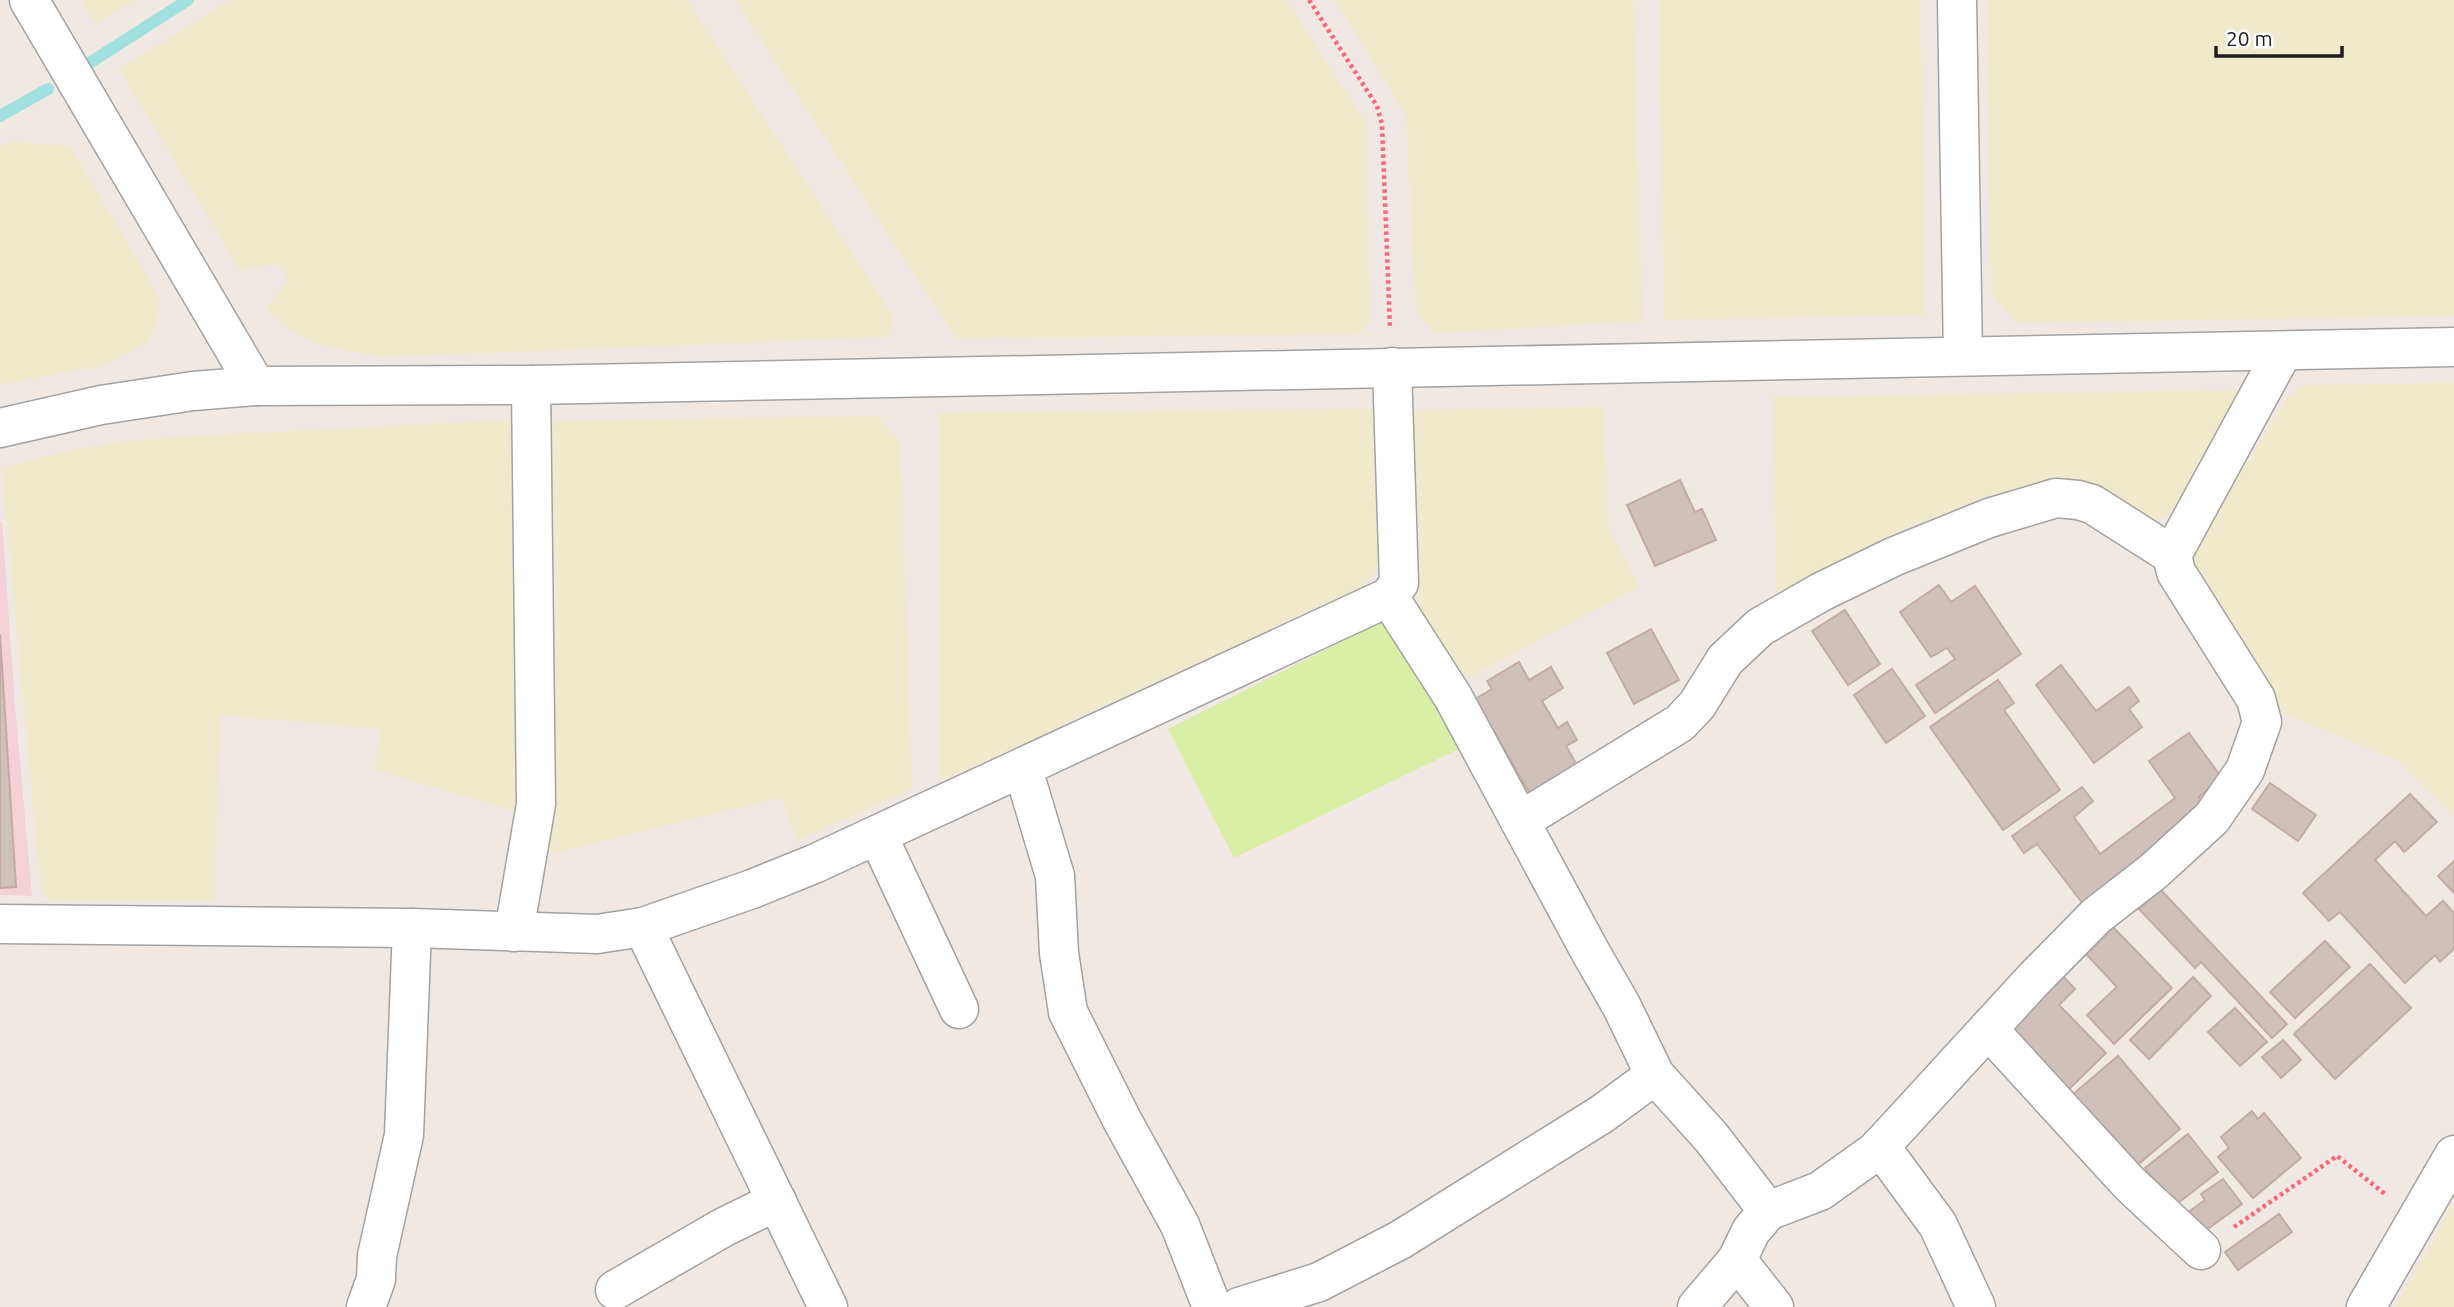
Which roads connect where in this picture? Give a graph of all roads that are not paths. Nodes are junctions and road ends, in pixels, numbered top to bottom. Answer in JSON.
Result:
{"nodes":[{"id":1,"x":29,"y":0,"type":"edge"},
{"id":2,"x":1957,"y":0,"type":"edge"},
{"id":3,"x":2454,"y":346,"type":"edge"},
{"id":4,"x":2283,"y":351,"type":"junction"},
{"id":5,"x":1964,"y":356,"type":"junction"},
{"id":6,"x":1392,"y":367,"type":"junction"},
{"id":7,"x":531,"y":385,"type":"junction"},
{"id":8,"x":256,"y":386,"type":"junction"},
{"id":9,"x":0,"y":428,"type":"edge"},
{"id":10,"x":2172,"y":555,"type":"junction"},
{"id":11,"x":1389,"y":597,"type":"junction"},
{"id":12,"x":1023,"y":769,"type":"junction"},
{"id":13,"x":1520,"y":821,"type":"junction"},
{"id":14,"x":878,"y":836,"type":"junction"},
{"id":15,"x":0,"y":924,"type":"edge"},
{"id":16,"x":643,"y":927,"type":"junction"},
{"id":17,"x":412,"y":928,"type":"junction"},
{"id":18,"x":514,"y":932,"type":"junction"},
{"id":19,"x":959,"y":1009,"type":"dead end"},
{"id":20,"x":1988,"y":1029,"type":"junction"},
{"id":21,"x":1655,"y":1075,"type":"junction"},
{"id":22,"x":1880,"y":1146,"type":"junction"},
{"id":23,"x":2454,"y":1155,"type":"edge"},
{"id":24,"x":777,"y":1200,"type":"junction"},
{"id":25,"x":1768,"y":1211,"type":"junction"},
{"id":26,"x":2201,"y":1250,"type":"road end"},
{"id":27,"x":1737,"y":1260,"type":"junction"},
{"id":28,"x":615,"y":1290,"type":"dead end"},
{"id":29,"x":1246,"y":1306,"type":"edge"},
{"id":30,"x":366,"y":1307,"type":"edge"},
{"id":31,"x":828,"y":1307,"type":"edge"},
{"id":32,"x":1212,"y":1307,"type":"edge"},
{"id":33,"x":1697,"y":1307,"type":"edge"},
{"id":34,"x":1774,"y":1307,"type":"edge"},
{"id":35,"x":1976,"y":1307,"type":"edge"},
{"id":36,"x":2367,"y":1307,"type":"edge"}],
"edges":[{"from":1,"to":8,"type":"street"},
{"from":2,"to":5,"type":"street"},
{"from":3,"to":4,"type":"street"},
{"from":4,"to":5,"type":"street"},
{"from":4,"to":10,"type":"street"},
{"from":5,"to":6,"type":"street"},
{"from":6,"to":7,"type":"street"},
{"from":6,"to":11,"type":"street"},
{"from":7,"to":8,"type":"street"},
{"from":7,"to":18,"type":"street"},
{"from":8,"to":9,"type":"street"},
{"from":10,"to":13,"type":"street"},
{"from":10,"to":20,"type":"street"},
{"from":11,"to":12,"type":"street"},
{"from":11,"to":13,"type":"street"},
{"from":12,"to":14,"type":"street"},
{"from":12,"to":32,"type":"street"},
{"from":13,"to":21,"type":"street"},
{"from":14,"to":16,"type":"street"},
{"from":14,"to":19,"type":"street"},
{"from":15,"to":17,"type":"street"},
{"from":16,"to":18,"type":"street"},
{"from":16,"to":24,"type":"street"},
{"from":17,"to":18,"type":"street"},
{"from":17,"to":30,"type":"street"},
{"from":20,"to":22,"type":"street"},
{"from":20,"to":26,"type":"street"},
{"from":21,"to":25,"type":"street"},
{"from":21,"to":29,"type":"street"},
{"from":22,"to":25,"type":"street"},
{"from":22,"to":35,"type":"street"},
{"from":23,"to":36,"type":"street"},
{"from":24,"to":28,"type":"street"},
{"from":24,"to":31,"type":"street"},
{"from":25,"to":27,"type":"street"},
{"from":27,"to":33,"type":"street"},
{"from":27,"to":34,"type":"street"}]}
